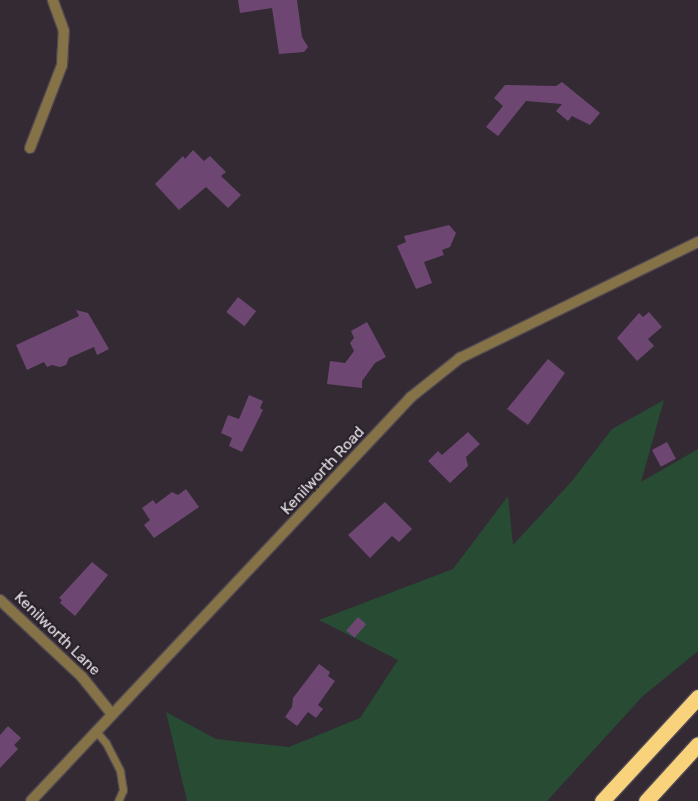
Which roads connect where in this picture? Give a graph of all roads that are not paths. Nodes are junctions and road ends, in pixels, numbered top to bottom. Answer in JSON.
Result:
{"nodes":[{"id":1,"x":53,"y":0,"type":"edge"},
{"id":2,"x":30,"y":148,"type":"dead end"},
{"id":3,"x":698,"y":242,"type":"edge"},
{"id":4,"x":0,"y":600,"type":"edge"},
{"id":5,"x":698,"y":697,"type":"edge"},
{"id":6,"x":110,"y":713,"type":"junction"},
{"id":7,"x":95,"y":730,"type":"junction"},
{"id":8,"x":698,"y":744,"type":"edge"},
{"id":9,"x":32,"y":801,"type":"edge"},
{"id":10,"x":118,"y":801,"type":"edge"},
{"id":11,"x":602,"y":801,"type":"edge"},
{"id":12,"x":646,"y":801,"type":"edge"}],
"edges":[{"from":1,"to":2,"type":"street"},
{"from":3,"to":6,"type":"street","name":"Kenilworth Road"},
{"from":4,"to":6,"type":"street","name":"Kenilworth Lane"},
{"from":5,"to":11,"type":"highway"},
{"from":6,"to":7,"type":"street","name":"Kenilworth Road"},
{"from":7,"to":9,"type":"street","name":"Kenilworth Road"},
{"from":7,"to":10,"type":"lane"},
{"from":8,"to":12,"type":"highway"}]}
